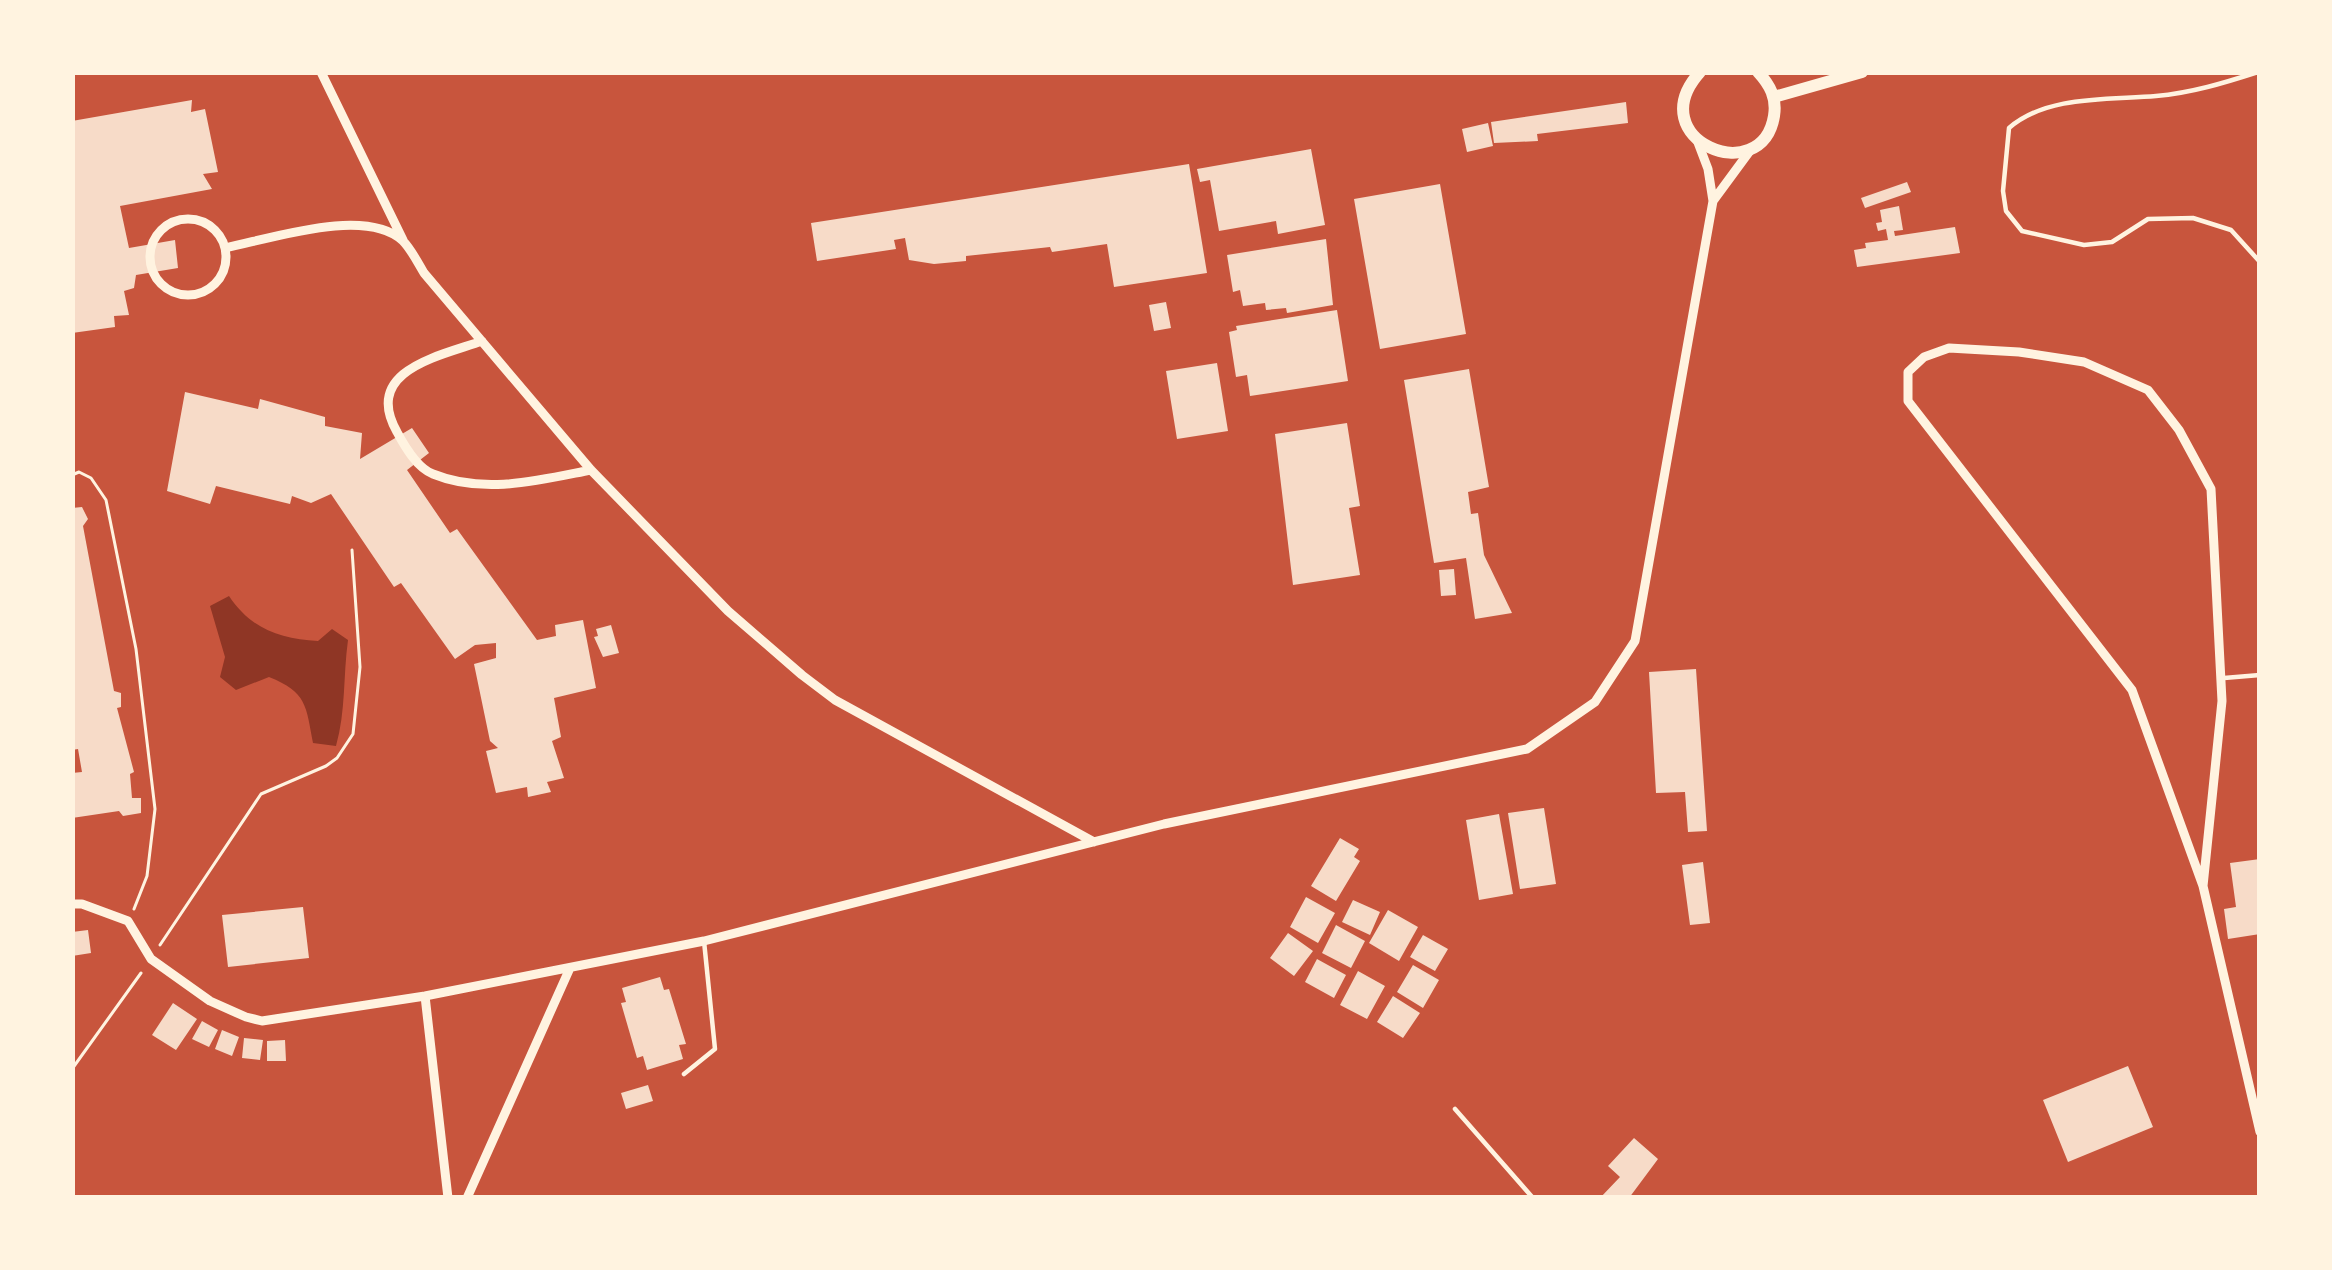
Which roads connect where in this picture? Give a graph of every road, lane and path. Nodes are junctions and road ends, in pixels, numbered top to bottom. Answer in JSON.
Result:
{"nodes":[{"id":1,"x":321,"y":72,"type":"edge"},
{"id":2,"x":1700,"y":72,"type":"edge"},
{"id":3,"x":1758,"y":72,"type":"edge"},
{"id":4,"x":1862,"y":72,"type":"edge"},
{"id":5,"x":2258,"y":72,"type":"edge"},
{"id":6,"x":1774,"y":97,"type":"junction"},
{"id":7,"x":1697,"y":140,"type":"junction"},
{"id":8,"x":1753,"y":147,"type":"junction"},
{"id":9,"x":1713,"y":201,"type":"junction"},
{"id":10,"x":403,"y":240,"type":"junction"},
{"id":11,"x":225,"y":248,"type":"junction"},
{"id":12,"x":2260,"y":262,"type":"edge"},
{"id":13,"x":482,"y":341,"type":"junction"},
{"id":14,"x":591,"y":470,"type":"junction"},
{"id":15,"x":72,"y":476,"type":"edge"},
{"id":16,"x":352,"y":550,"type":"dead end"},
{"id":17,"x":2260,"y":675,"type":"edge"},
{"id":18,"x":2221,"y":679,"type":"junction"},
{"id":19,"x":1094,"y":842,"type":"junction"},
{"id":20,"x":2203,"y":886,"type":"junction"},
{"id":21,"x":72,"y":904,"type":"edge"},
{"id":22,"x":128,"y":921,"type":"junction"},
{"id":23,"x":704,"y":941,"type":"junction"},
{"id":24,"x":151,"y":959,"type":"junction"},
{"id":25,"x":570,"y":968,"type":"junction"},
{"id":26,"x":425,"y":996,"type":"junction"},
{"id":27,"x":72,"y":1069,"type":"edge"},
{"id":28,"x":684,"y":1074,"type":"dead end"},
{"id":29,"x":1455,"y":1109,"type":"dead end"},
{"id":30,"x":2260,"y":1132,"type":"edge"},
{"id":31,"x":448,"y":1198,"type":"edge"},
{"id":32,"x":467,"y":1198,"type":"edge"},
{"id":33,"x":1533,"y":1198,"type":"edge"}],
"edges":[{"from":1,"to":10,"type":"street"},
{"from":2,"to":7,"type":"street"},
{"from":3,"to":6,"type":"street"},
{"from":4,"to":6,"type":"street"},
{"from":5,"to":12,"type":"lane"},
{"from":6,"to":8,"type":"street"},
{"from":7,"to":8,"type":"street"},
{"from":7,"to":9,"type":"street"},
{"from":8,"to":9,"type":"street"},
{"from":9,"to":19,"type":"street"},
{"from":10,"to":11,"type":"street"},
{"from":10,"to":13,"type":"street"},
{"from":11,"to":11,"type":"street"},
{"from":13,"to":14,"type":"street"},
{"from":13,"to":14,"type":"street"},
{"from":14,"to":19,"type":"street"},
{"from":15,"to":22,"type":"path"},
{"from":16,"to":24,"type":"path"},
{"from":17,"to":18,"type":"lane"},
{"from":18,"to":20,"type":"street"},
{"from":18,"to":20,"type":"street"},
{"from":19,"to":23,"type":"street"},
{"from":20,"to":30,"type":"street"},
{"from":21,"to":22,"type":"street"},
{"from":22,"to":24,"type":"street"},
{"from":23,"to":25,"type":"street"},
{"from":23,"to":28,"type":"lane"},
{"from":24,"to":26,"type":"street"},
{"from":24,"to":27,"type":"path"},
{"from":25,"to":26,"type":"street"},
{"from":25,"to":32,"type":"street"},
{"from":26,"to":31,"type":"street"},
{"from":29,"to":33,"type":"lane"}]}
